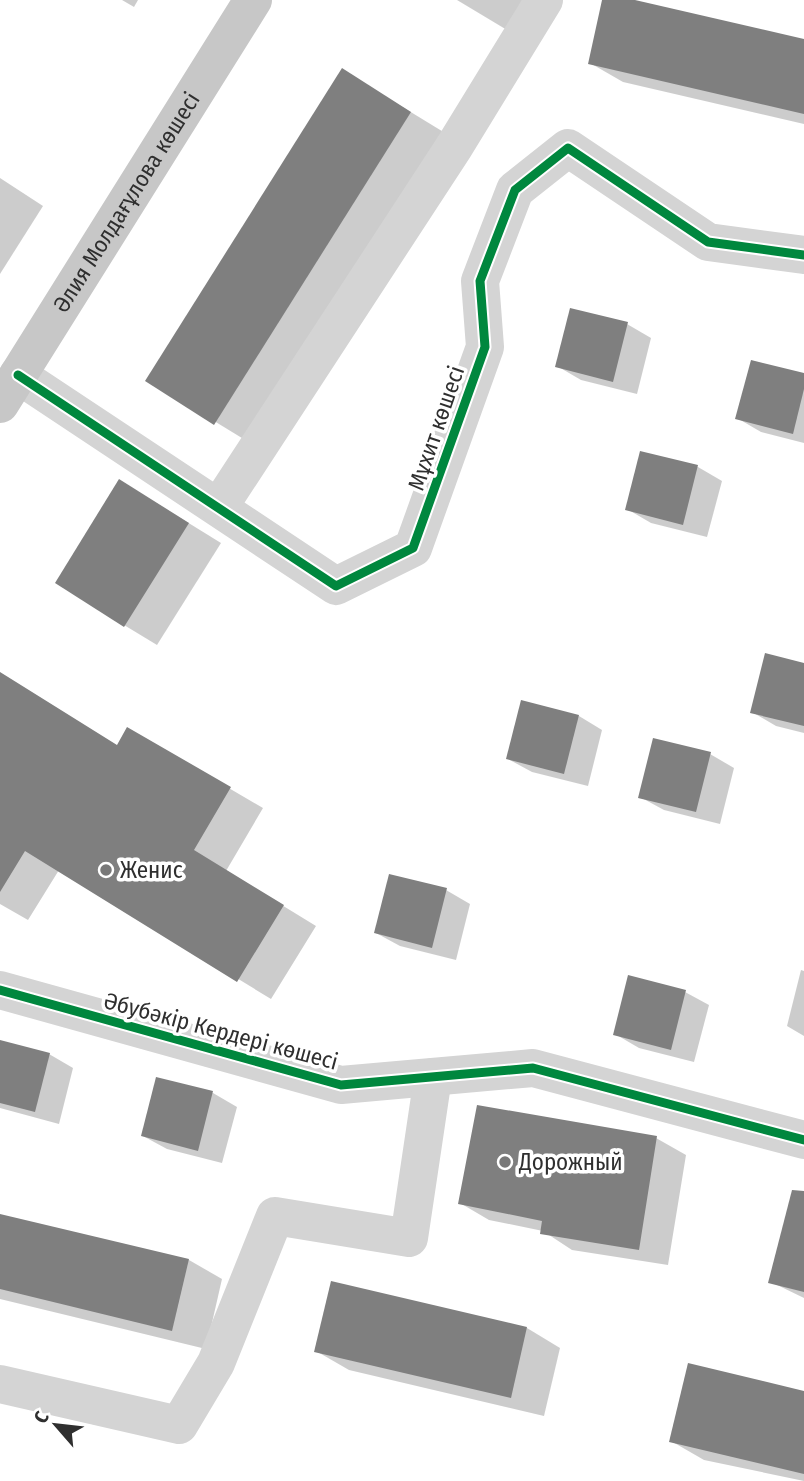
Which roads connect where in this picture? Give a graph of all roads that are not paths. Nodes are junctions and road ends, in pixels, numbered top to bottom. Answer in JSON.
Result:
{"nodes":[{"id":1,"x":253,"y":0,"type":"edge"},
{"id":2,"x":544,"y":0,"type":"edge"},
{"id":3,"x":804,"y":255,"type":"edge"},
{"id":4,"x":9,"y":389,"type":"edge"},
{"id":5,"x":219,"y":507,"type":"junction"},
{"id":6,"x":0,"y":989,"type":"edge"},
{"id":7,"x":433,"y":1077,"type":"junction"},
{"id":8,"x":804,"y":1140,"type":"edge"},
{"id":9,"x":0,"y":1384,"type":"edge"}],
"edges":[{"from":1,"to":4,"type":"main road","name":"Әлия Молдағұлова көшесі"},
{"from":2,"to":5,"type":"street"},
{"from":3,"to":5,"type":"street","name":"Мұхит көшесі"},
{"from":4,"to":5,"type":"street","name":"Мұхит көшесі"},
{"from":6,"to":7,"type":"street","name":"Әбубәкір Кердері көшесі"},
{"from":7,"to":8,"type":"street","name":"Әбубәкір Кердері көшесі"},
{"from":7,"to":9,"type":"street"}]}
